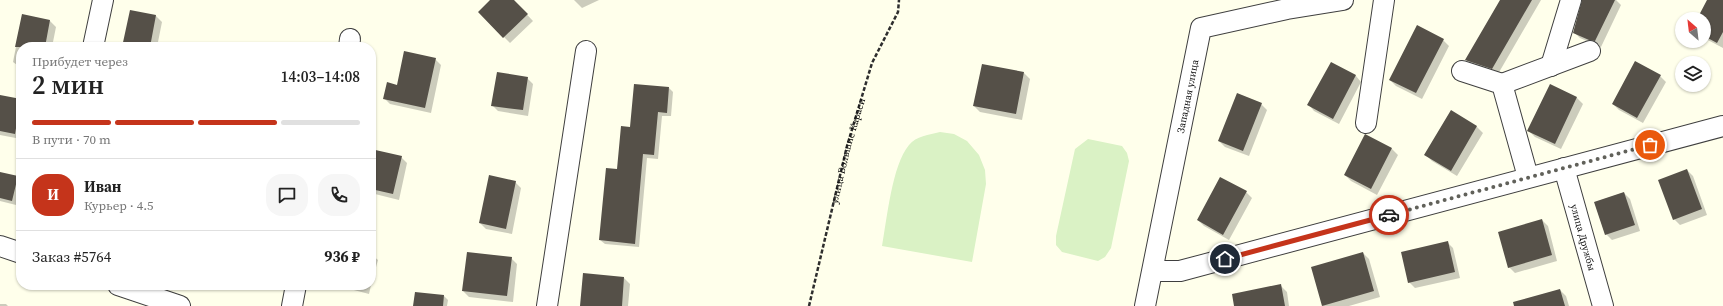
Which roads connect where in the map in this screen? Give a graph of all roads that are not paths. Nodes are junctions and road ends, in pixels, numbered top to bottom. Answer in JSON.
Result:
{"nodes":[{"id":1,"x":103,"y":0,"type":"edge"},
{"id":2,"x":1343,"y":0,"type":"edge"},
{"id":3,"x":1384,"y":0,"type":"edge"},
{"id":4,"x":1571,"y":0,"type":"edge"},
{"id":5,"x":94,"y":42,"type":"edge"},
{"id":6,"x":586,"y":51,"type":"dead end"},
{"id":7,"x":1590,"y":51,"type":"dead end"},
{"id":8,"x":1551,"y":66,"type":"junction"},
{"id":9,"x":1462,"y":71,"type":"dead end"},
{"id":10,"x":1502,"y":84,"type":"junction"},
{"id":11,"x":1366,"y":123,"type":"dead end"},
{"id":12,"x":1723,"y":126,"type":"edge"},
{"id":13,"x":1564,"y":168,"type":"junction"},
{"id":14,"x":1528,"y":177,"type":"junction"},
{"id":15,"x":0,"y":246,"type":"edge"},
{"id":16,"x":16,"y":251,"type":"edge"},
{"id":17,"x":1153,"y":270,"type":"junction"},
{"id":18,"x":133,"y":290,"type":"edge"},
{"id":19,"x":295,"y":290,"type":"edge"},
{"id":20,"x":180,"y":306,"type":"edge"},
{"id":21,"x":292,"y":306,"type":"edge"},
{"id":22,"x":547,"y":306,"type":"edge"},
{"id":23,"x":1145,"y":306,"type":"edge"},
{"id":24,"x":1603,"y":306,"type":"edge"}],
"edges":[{"from":1,"to":5,"type":"street"},
{"from":2,"to":17,"type":"street","name":"Западная улица"},
{"from":3,"to":11,"type":"street"},
{"from":4,"to":8,"type":"street"},
{"from":6,"to":22,"type":"street"},
{"from":7,"to":8,"type":"street"},
{"from":8,"to":10,"type":"street"},
{"from":9,"to":10,"type":"street"},
{"from":10,"to":14,"type":"street"},
{"from":12,"to":13,"type":"street"},
{"from":13,"to":14,"type":"street"},
{"from":13,"to":24,"type":"street","name":"улица Дружбы"},
{"from":14,"to":17,"type":"street"},
{"from":15,"to":16,"type":"street"},
{"from":17,"to":23,"type":"street","name":"Западная улица"},
{"from":18,"to":20,"type":"street"},
{"from":19,"to":21,"type":"street"}]}
